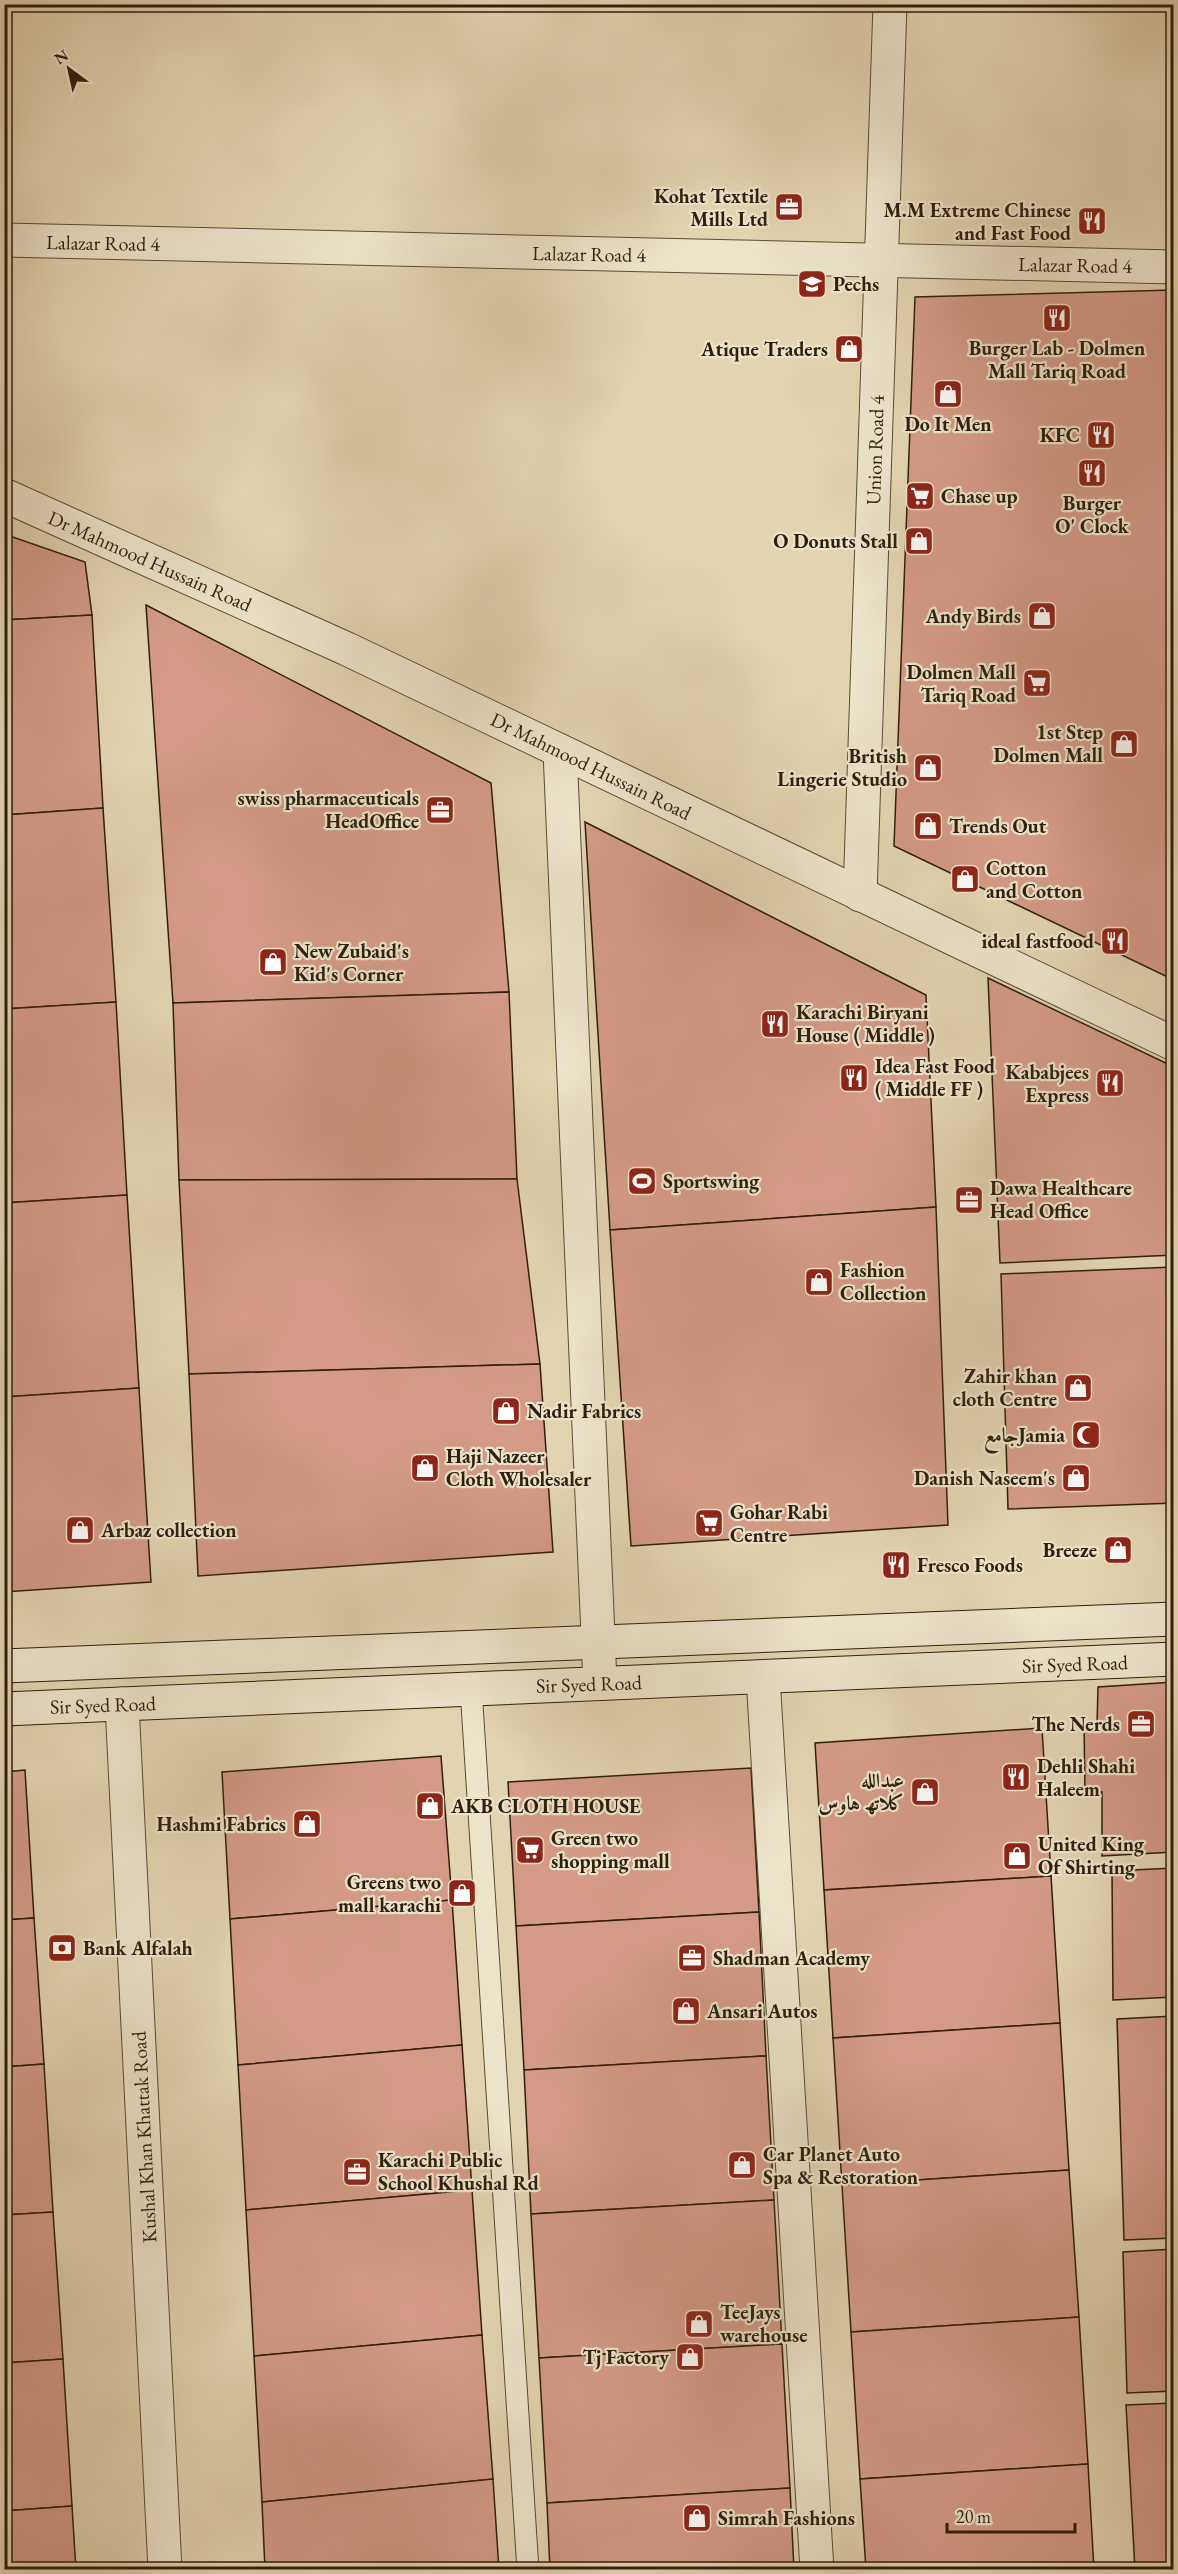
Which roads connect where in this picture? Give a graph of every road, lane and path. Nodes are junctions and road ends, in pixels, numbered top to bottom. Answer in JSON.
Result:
{"nodes":[{"id":1,"x":890,"y":4,"type":"edge"},
{"id":2,"x":4,"y":240,"type":"edge"},
{"id":3,"x":880,"y":261,"type":"junction"},
{"id":4,"x":1173,"y":267,"type":"edge"},
{"id":5,"x":4,"y":495,"type":"edge"},
{"id":6,"x":560,"y":752,"type":"junction"},
{"id":7,"x":860,"y":895,"type":"junction"},
{"id":8,"x":1173,"y":1044,"type":"edge"},
{"id":9,"x":1173,"y":1619,"type":"edge"},
{"id":10,"x":598,"y":1642,"type":"junction"},
{"id":11,"x":1173,"y":1659,"type":"edge"},
{"id":12,"x":4,"y":1666,"type":"edge"},
{"id":13,"x":763,"y":1677,"type":"junction"},
{"id":14,"x":600,"y":1683,"type":"junction"},
{"id":15,"x":471,"y":1689,"type":"junction"},
{"id":16,"x":122,"y":1704,"type":"junction"},
{"id":17,"x":4,"y":1709,"type":"edge"},
{"id":18,"x":165,"y":2570,"type":"edge"},
{"id":19,"x":528,"y":2570,"type":"edge"},
{"id":20,"x":817,"y":2570,"type":"edge"}],
"edges":[{"from":1,"to":3,"type":"street","name":"Union Road 4"},
{"from":2,"to":3,"type":"street","name":"Lalazar Road 4"},
{"from":3,"to":4,"type":"street","name":"Lalazar Road 4"},
{"from":3,"to":7,"type":"street","name":"Union Road 4"},
{"from":5,"to":6,"type":"street","name":"Dr Mahmood Hussain Road"},
{"from":6,"to":7,"type":"street","name":"Dr Mahmood Hussain Road"},
{"from":6,"to":10,"type":"street"},
{"from":7,"to":8,"type":"street","name":"Dr Mahmood Hussain Road"},
{"from":9,"to":10,"type":"street","name":"Sir Syed Road"},
{"from":10,"to":12,"type":"street","name":"Sir Syed Road"},
{"from":10,"to":14,"type":"street"},
{"from":11,"to":13,"type":"street","name":"Sir Syed Road"},
{"from":13,"to":14,"type":"street","name":"Sir Syed Road"},
{"from":13,"to":20,"type":"street"},
{"from":14,"to":15,"type":"street","name":"Sir Syed Road"},
{"from":15,"to":16,"type":"street","name":"Sir Syed Road"},
{"from":15,"to":19,"type":"lane"},
{"from":16,"to":17,"type":"street","name":"Sir Syed Road"},
{"from":16,"to":18,"type":"street","name":"Kushal Khan Khattak Road"}]}
